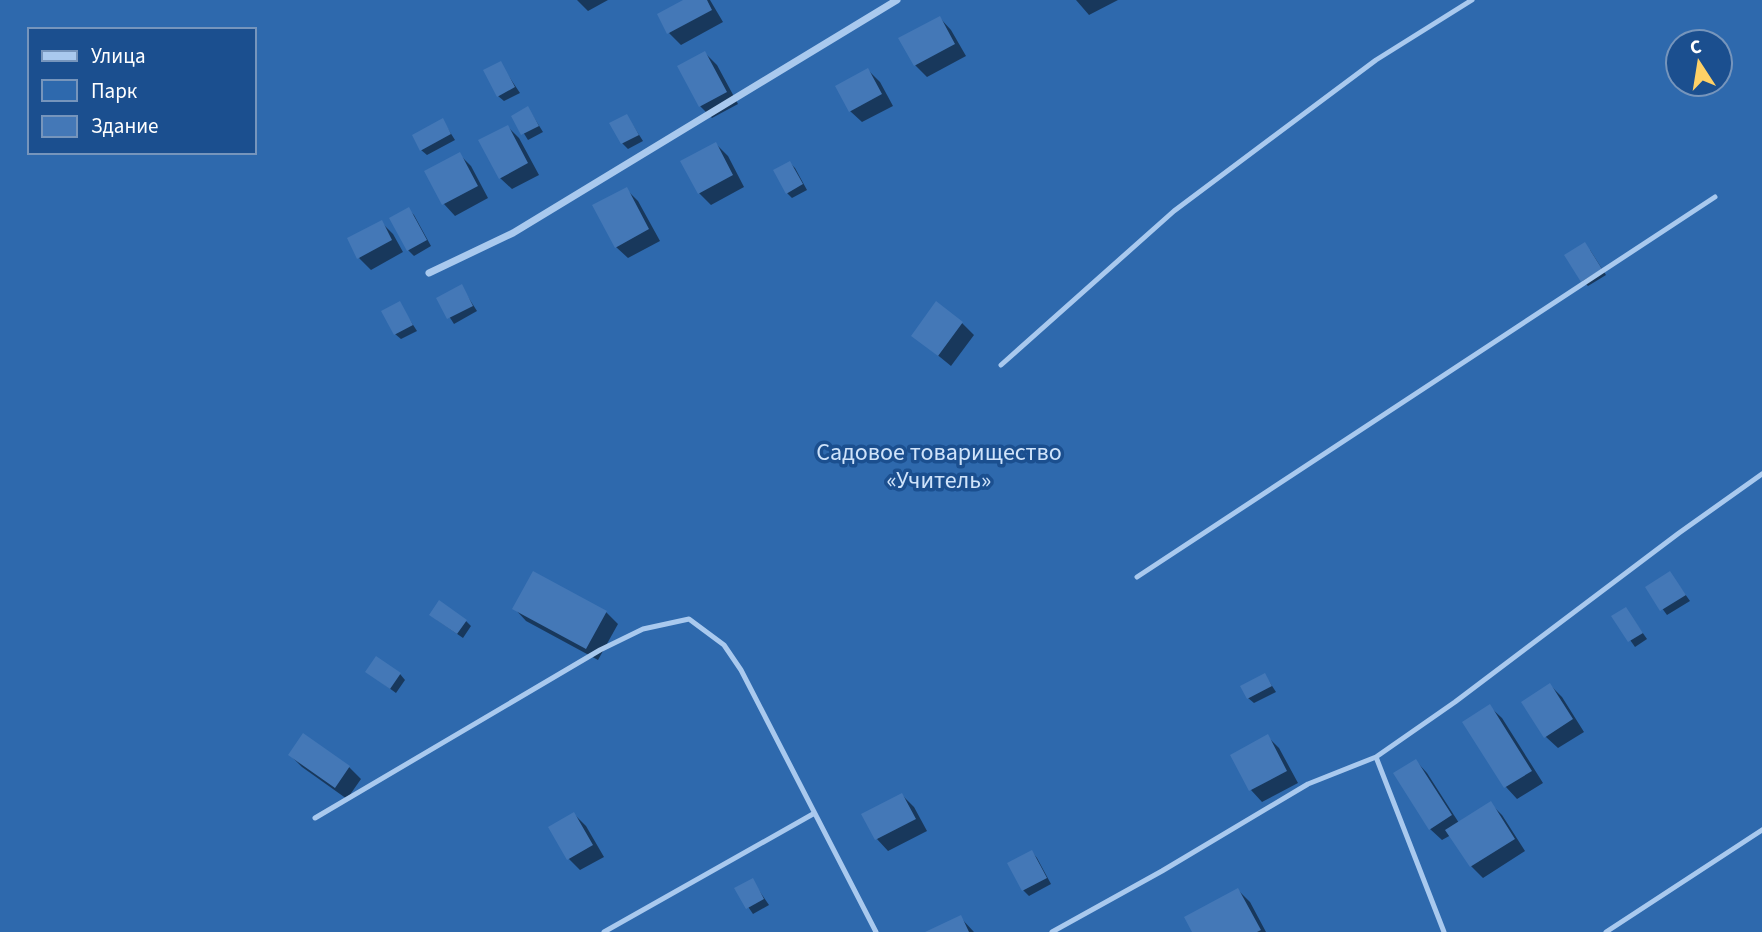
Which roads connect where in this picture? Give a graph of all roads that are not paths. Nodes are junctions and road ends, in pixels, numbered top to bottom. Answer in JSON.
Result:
{"nodes":[{"id":1,"x":897,"y":0,"type":"edge"},
{"id":2,"x":1472,"y":0,"type":"edge"},
{"id":3,"x":1715,"y":197,"type":"dead end"},
{"id":4,"x":429,"y":272,"type":"dead end"},
{"id":5,"x":1001,"y":365,"type":"dead end"},
{"id":6,"x":1762,"y":474,"type":"edge"},
{"id":7,"x":1137,"y":577,"type":"dead end"},
{"id":8,"x":1376,"y":757,"type":"junction"},
{"id":9,"x":813,"y":814,"type":"junction"},
{"id":10,"x":315,"y":818,"type":"dead end"},
{"id":11,"x":1762,"y":830,"type":"edge"},
{"id":12,"x":604,"y":932,"type":"edge"},
{"id":13,"x":876,"y":932,"type":"edge"},
{"id":14,"x":1052,"y":932,"type":"edge"},
{"id":15,"x":1444,"y":932,"type":"edge"},
{"id":16,"x":1606,"y":932,"type":"edge"}],
"edges":[{"from":1,"to":4,"type":"street"},
{"from":2,"to":5,"type":"lane"},
{"from":3,"to":7,"type":"lane"},
{"from":6,"to":8,"type":"lane"},
{"from":8,"to":14,"type":"lane"},
{"from":8,"to":15,"type":"lane"},
{"from":9,"to":10,"type":"lane"},
{"from":9,"to":12,"type":"lane"},
{"from":9,"to":13,"type":"lane"},
{"from":11,"to":16,"type":"lane"}]}
